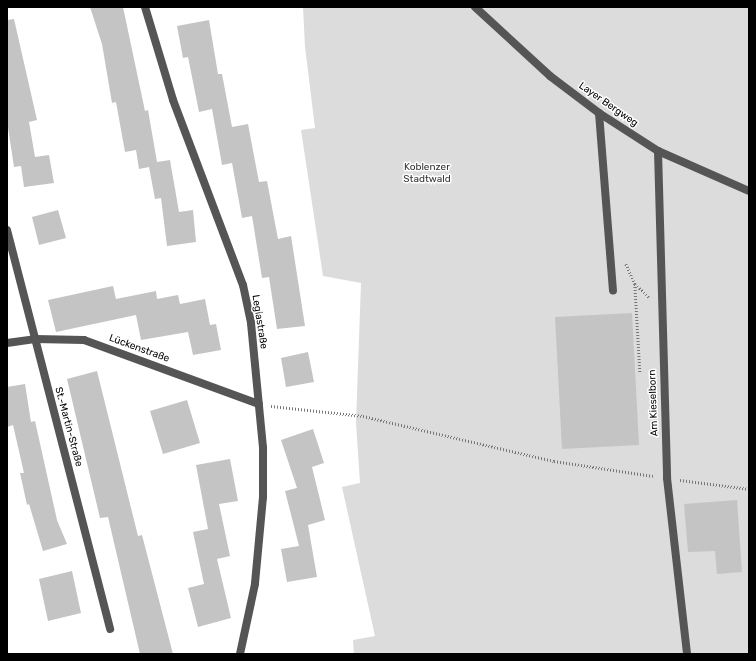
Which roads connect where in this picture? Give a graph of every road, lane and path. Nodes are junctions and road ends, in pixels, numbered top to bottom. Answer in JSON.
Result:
{"nodes":[{"id":1,"x":146,"y":7,"type":"edge"},
{"id":2,"x":475,"y":7,"type":"edge"},
{"id":3,"x":599,"y":113,"type":"junction"},
{"id":4,"x":658,"y":151,"type":"junction"},
{"id":5,"x":749,"y":191,"type":"edge"},
{"id":6,"x":7,"y":230,"type":"edge"},
{"id":7,"x":611,"y":251,"type":"junction"},
{"id":8,"x":613,"y":290,"type":"dead end"},
{"id":9,"x":35,"y":339,"type":"junction"},
{"id":10,"x":7,"y":343,"type":"edge"},
{"id":11,"x":640,"y":372,"type":"dead end"},
{"id":12,"x":259,"y":404,"type":"junction"},
{"id":13,"x":667,"y":478,"type":"junction"},
{"id":14,"x":749,"y":489,"type":"edge"},
{"id":15,"x":110,"y":629,"type":"dead end"},
{"id":16,"x":240,"y":654,"type":"edge"},
{"id":17,"x":687,"y":654,"type":"edge"}],
"edges":[{"from":1,"to":12,"type":"street","name":"Legiastraße"},
{"from":2,"to":3,"type":"street","name":"Layer Bergweg"},
{"from":3,"to":4,"type":"street","name":"Layer Bergweg"},
{"from":3,"to":7,"type":"street"},
{"from":4,"to":5,"type":"street","name":"Layer Bergweg"},
{"from":4,"to":13,"type":"street","name":"Am Kieselborn"},
{"from":6,"to":9,"type":"street","name":"St.-Martin-Straße"},
{"from":7,"to":8,"type":"street"},
{"from":7,"to":11,"type":"path"},
{"from":9,"to":10,"type":"street","name":"Lückenstraße"},
{"from":9,"to":12,"type":"street","name":"Lückenstraße"},
{"from":9,"to":15,"type":"street","name":"St.-Martin-Straße"},
{"from":12,"to":13,"type":"path"},
{"from":12,"to":16,"type":"street","name":"Legiastraße"},
{"from":13,"to":14,"type":"path"},
{"from":13,"to":17,"type":"street","name":"Am Kieselborn"}]}
